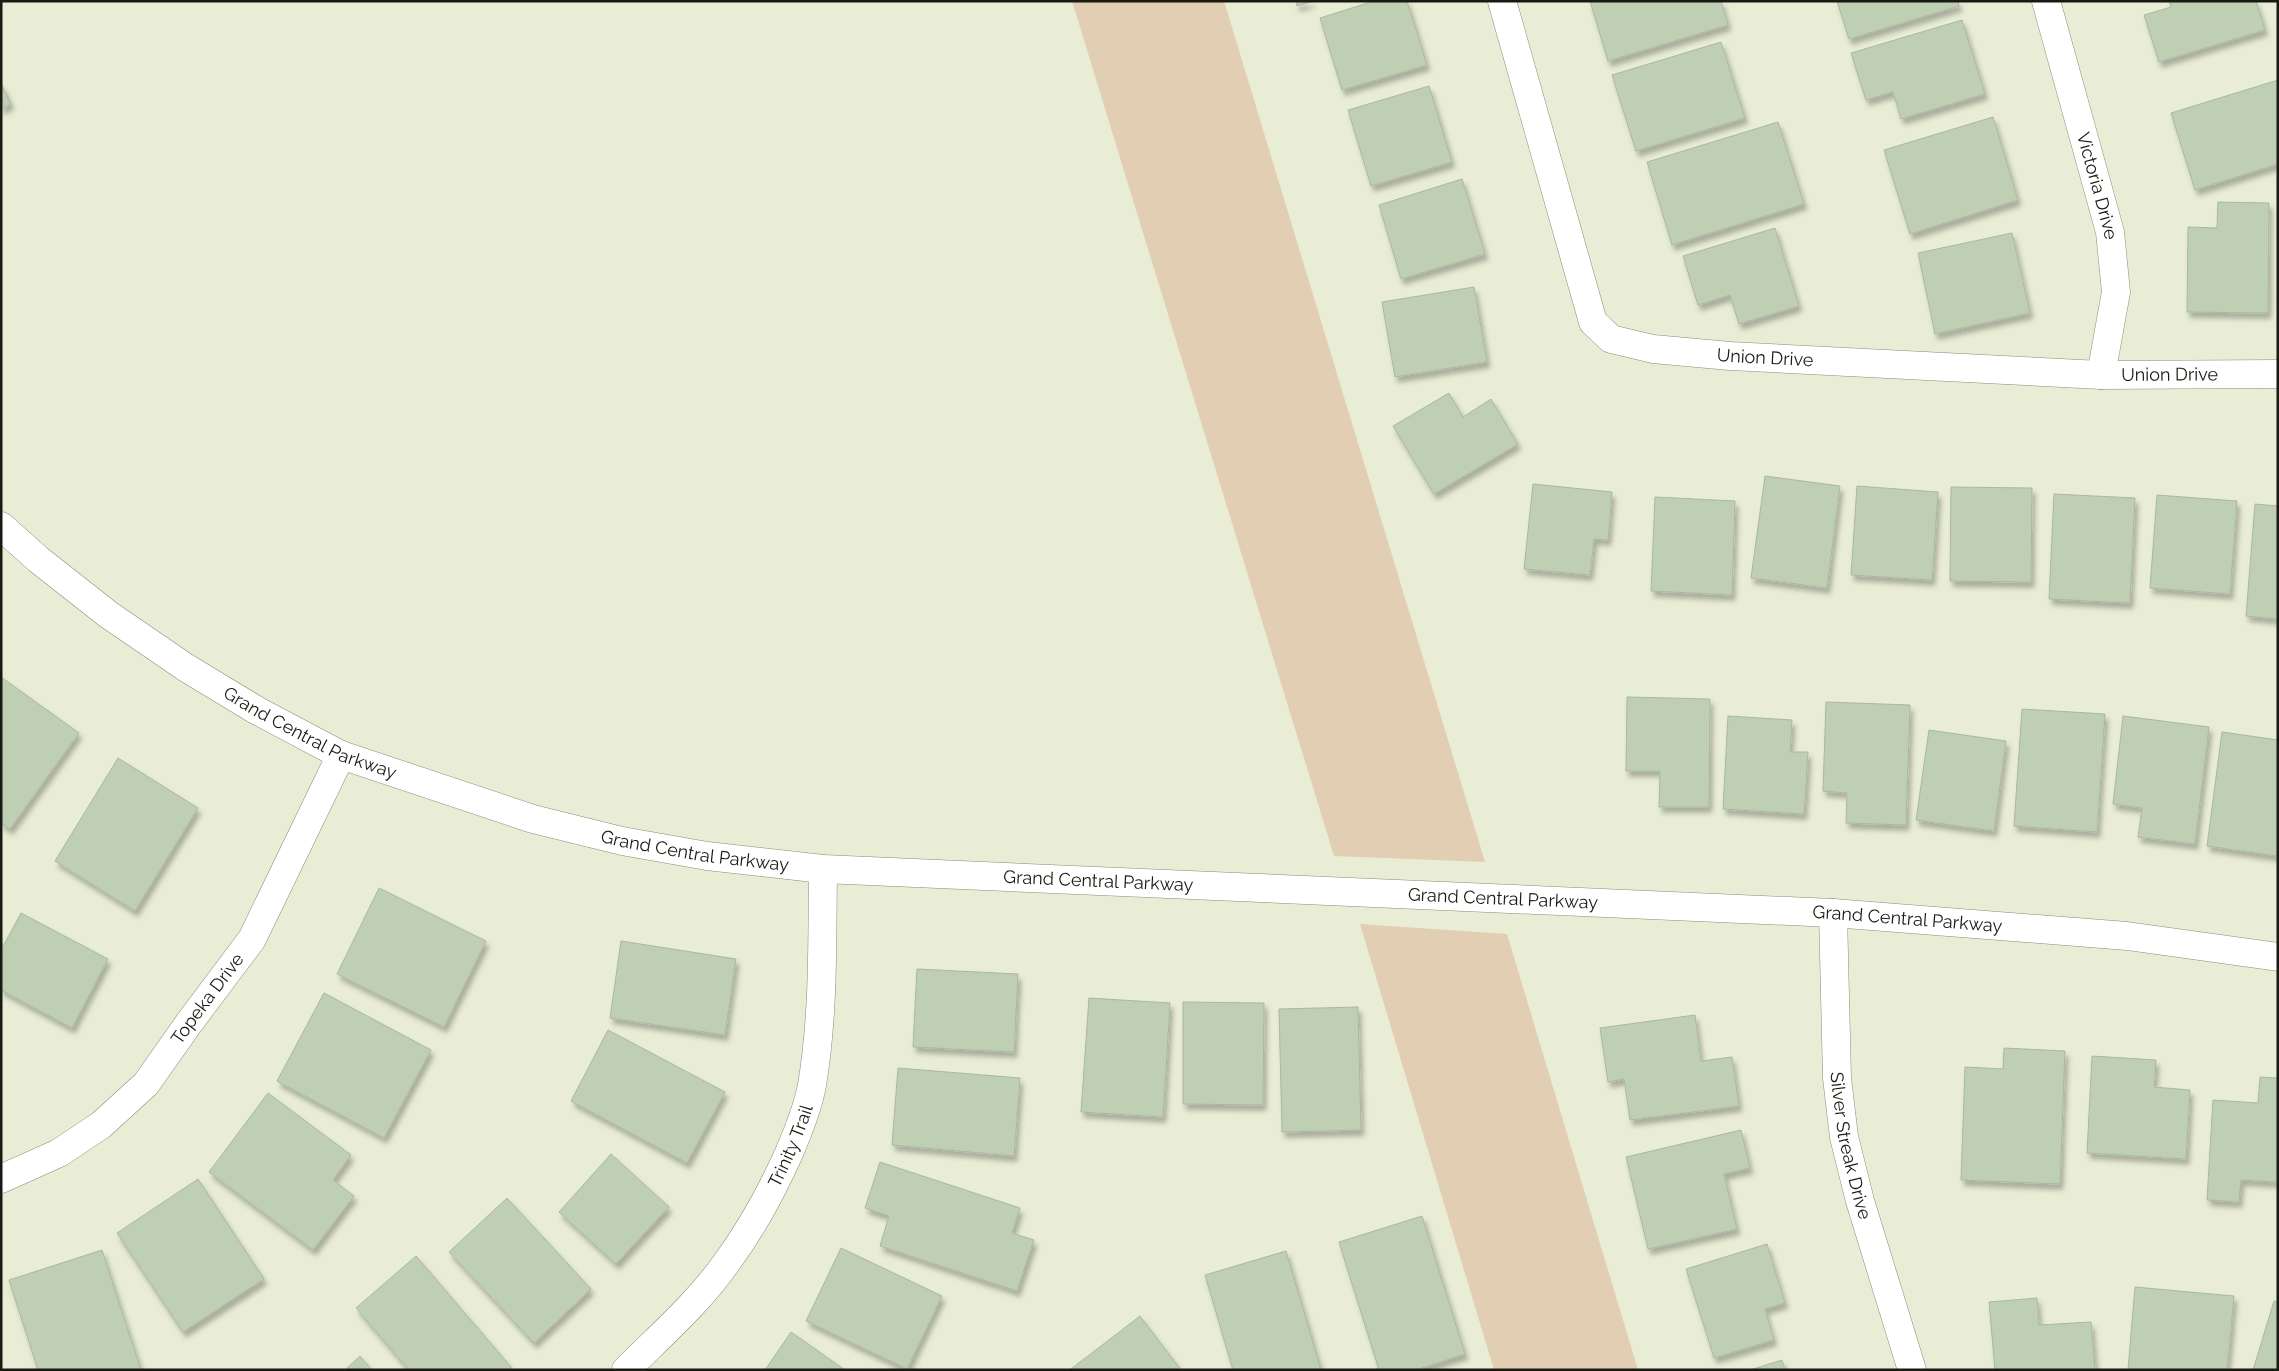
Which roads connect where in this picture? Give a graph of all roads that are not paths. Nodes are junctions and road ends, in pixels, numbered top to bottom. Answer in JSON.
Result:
{"nodes":[{"id":1,"x":1502,"y":1,"type":"edge"},
{"id":2,"x":2046,"y":1,"type":"edge"},
{"id":3,"x":2278,"y":374,"type":"edge"},
{"id":4,"x":2101,"y":375,"type":"junction"},
{"id":5,"x":1,"y":526,"type":"edge"},
{"id":6,"x":341,"y":755,"type":"junction"},
{"id":7,"x":823,"y":868,"type":"junction"},
{"id":8,"x":1833,"y":913,"type":"junction"},
{"id":9,"x":2278,"y":957,"type":"edge"},
{"id":10,"x":1,"y":1179,"type":"edge"},
{"id":11,"x":626,"y":1370,"type":"edge"},
{"id":12,"x":1912,"y":1370,"type":"edge"}],
"edges":[{"from":1,"to":4,"type":"street","name":"Union Drive"},
{"from":2,"to":4,"type":"street","name":"Victoria Drive"},
{"from":3,"to":4,"type":"street","name":"Union Drive"},
{"from":5,"to":6,"type":"street","name":"Grand Central Parkway"},
{"from":6,"to":7,"type":"street","name":"Grand Central Parkway"},
{"from":6,"to":10,"type":"street","name":"Topeka Drive"},
{"from":7,"to":8,"type":"street","name":"Grand Central Parkway"},
{"from":7,"to":11,"type":"street","name":"Trinity Trail"},
{"from":8,"to":9,"type":"street","name":"Grand Central Parkway"},
{"from":8,"to":12,"type":"street","name":"Silver Streak Drive"}]}
